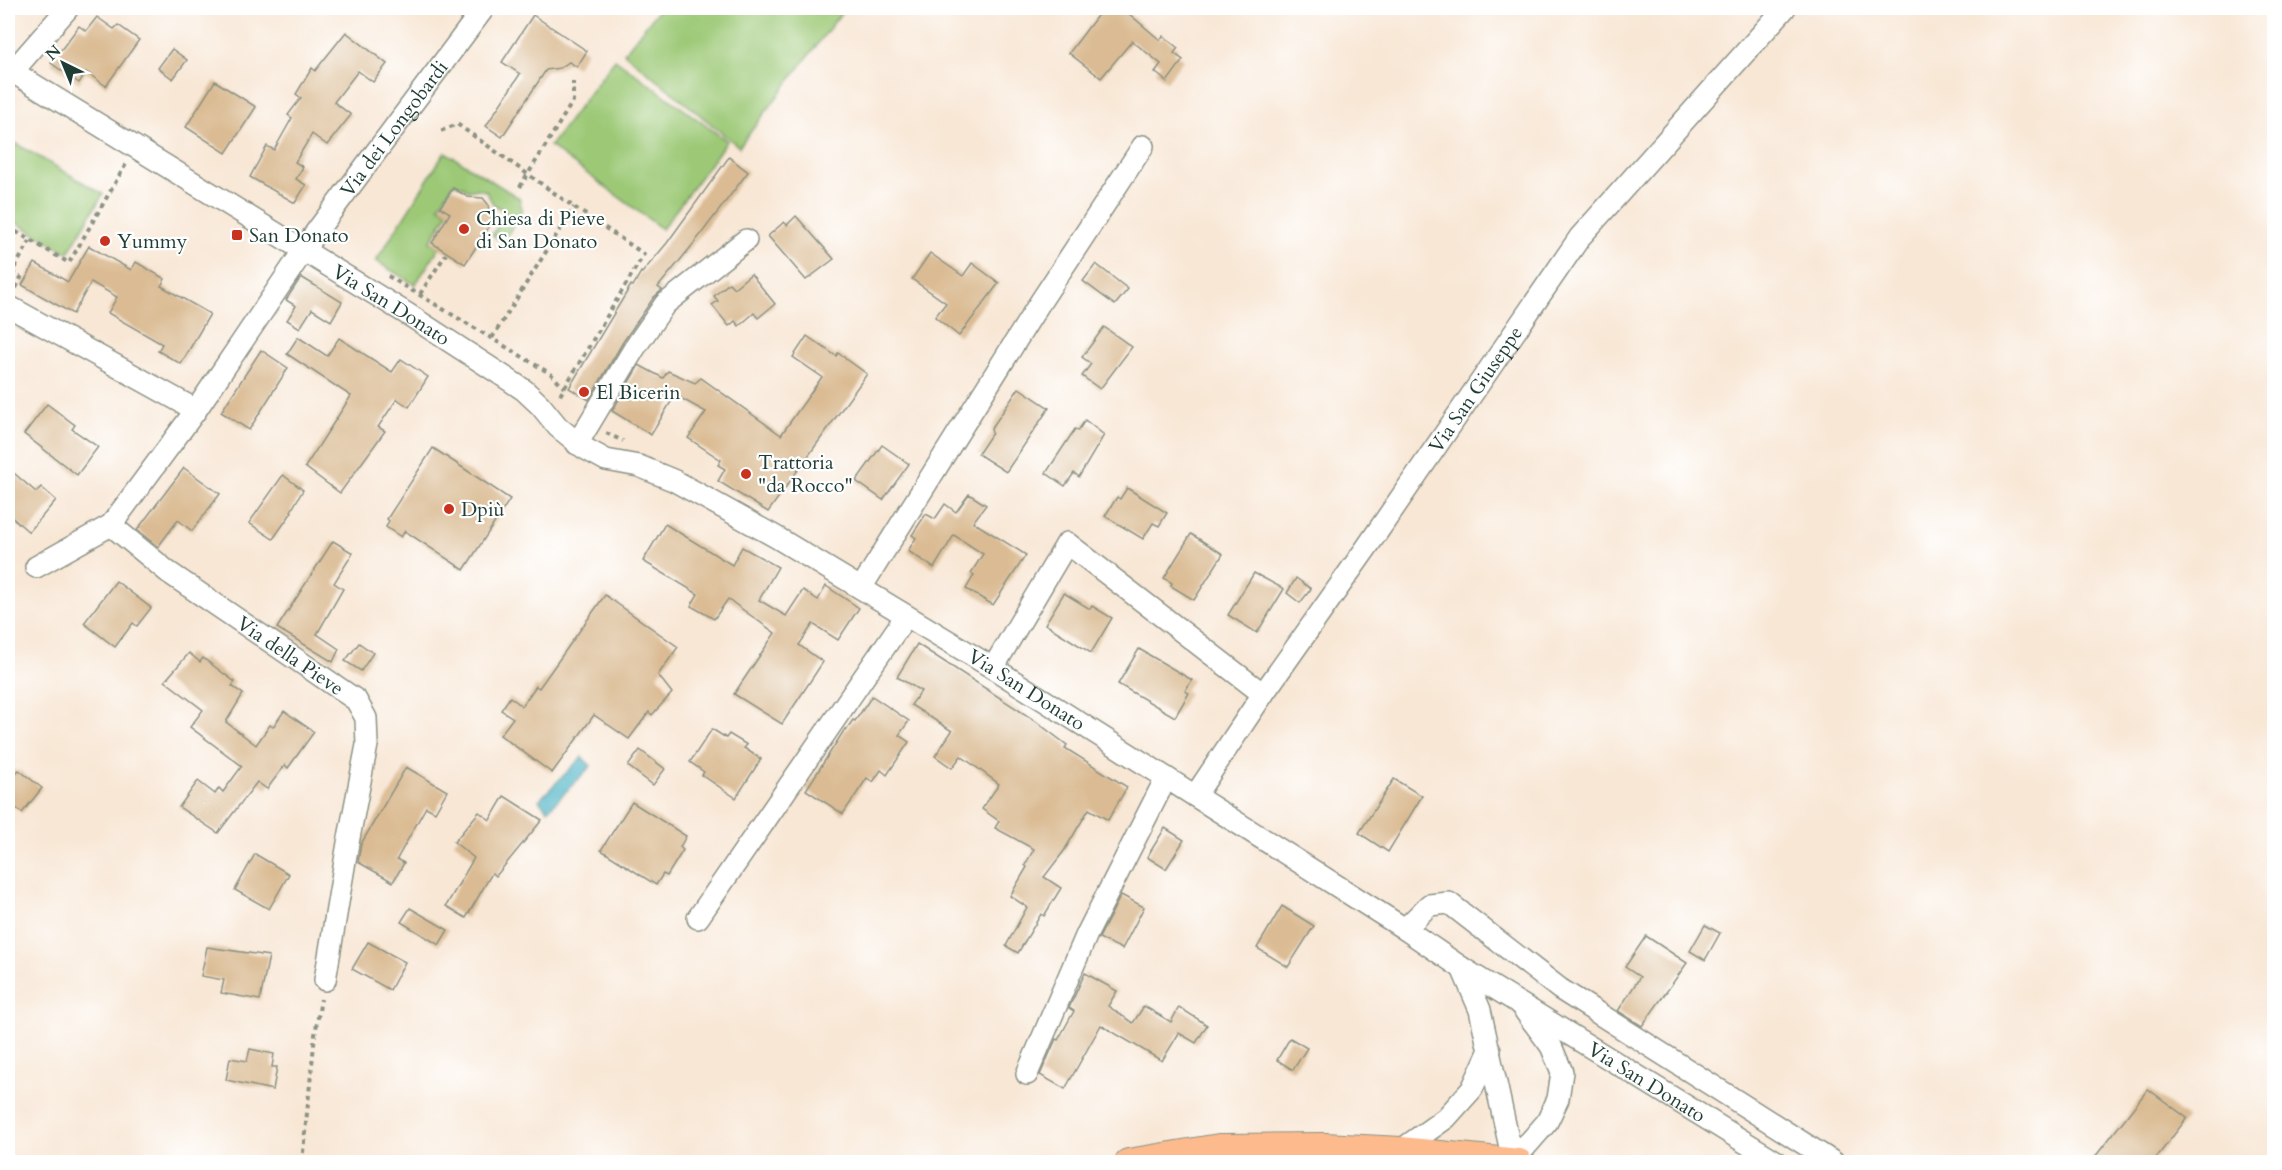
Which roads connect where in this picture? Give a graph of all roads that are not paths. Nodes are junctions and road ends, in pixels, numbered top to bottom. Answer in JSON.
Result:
{"nodes":[{"id":1,"x":68,"y":8,"type":"edge"},
{"id":2,"x":484,"y":8,"type":"edge"},
{"id":3,"x":1785,"y":8,"type":"edge"},
{"id":4,"x":10,"y":71,"type":"edge"},
{"id":5,"x":1143,"y":146,"type":"dead end"},
{"id":6,"x":746,"y":240,"type":"dead end"},
{"id":7,"x":304,"y":251,"type":"junction"},
{"id":8,"x":10,"y":300,"type":"edge"},
{"id":9,"x":196,"y":411,"type":"junction"},
{"id":10,"x":577,"y":444,"type":"junction"},
{"id":11,"x":111,"y":525,"type":"junction"},
{"id":12,"x":36,"y":567,"type":"dead end"},
{"id":13,"x":861,"y":588,"type":"junction"},
{"id":14,"x":906,"y":616,"type":"junction"},
{"id":15,"x":993,"y":668,"type":"junction"},
{"id":16,"x":1263,"y":694,"type":"junction"},
{"id":17,"x":1166,"y":778,"type":"junction"},
{"id":18,"x":1195,"y":796,"type":"junction"},
{"id":19,"x":698,"y":918,"type":"dead end"},
{"id":20,"x":1406,"y":929,"type":"junction"},
{"id":21,"x":1462,"y":968,"type":"junction"},
{"id":22,"x":325,"y":980,"type":"road end"},
{"id":23,"x":1518,"y":1001,"type":"junction"},
{"id":24,"x":1490,"y":1050,"type":"junction"},
{"id":25,"x":1027,"y":1074,"type":"dead end"},
{"id":26,"x":1401,"y":1150,"type":"junction"},
{"id":27,"x":1167,"y":1156,"type":"junction"},
{"id":28,"x":1128,"y":1162,"type":"edge"},
{"id":29,"x":1140,"y":1162,"type":"edge"},
{"id":30,"x":1516,"y":1162,"type":"edge"},
{"id":31,"x":1777,"y":1162,"type":"edge"},
{"id":32,"x":1833,"y":1162,"type":"edge"}],
"edges":[{"from":1,"to":4,"type":"street"},
{"from":2,"to":7,"type":"street","name":"Via dei Longobardi"},
{"from":3,"to":16,"type":"street","name":"Via San Giuseppe"},
{"from":4,"to":7,"type":"street","name":"Via San Donato"},
{"from":5,"to":13,"type":"street"},
{"from":6,"to":10,"type":"street"},
{"from":7,"to":9,"type":"street"},
{"from":7,"to":10,"type":"street","name":"Via San Donato"},
{"from":8,"to":9,"type":"street"},
{"from":9,"to":11,"type":"street"},
{"from":10,"to":13,"type":"street","name":"Via San Donato"},
{"from":11,"to":12,"type":"street"},
{"from":11,"to":22,"type":"street","name":"Via della Pieve"},
{"from":13,"to":14,"type":"street","name":"Via San Donato"},
{"from":14,"to":15,"type":"street","name":"Via San Donato"},
{"from":14,"to":19,"type":"street"},
{"from":15,"to":16,"type":"street"},
{"from":15,"to":17,"type":"street","name":"Via San Donato"},
{"from":16,"to":18,"type":"street","name":"Via San Giuseppe"},
{"from":17,"to":18,"type":"street","name":"Via San Donato"},
{"from":17,"to":25,"type":"street"},
{"from":18,"to":20,"type":"street","name":"Via San Donato"},
{"from":20,"to":21,"type":"street","name":"Via San Donato"},
{"from":20,"to":32,"type":"street"},
{"from":21,"to":23,"type":"street","name":"Via San Donato"},
{"from":21,"to":24,"type":"street"},
{"from":23,"to":30,"type":"street","name":"Via San Donato"},
{"from":23,"to":31,"type":"street","name":"Via San Donato"},
{"from":24,"to":26,"type":"street"},
{"from":24,"to":30,"type":"street"},
{"from":26,"to":27,"type":"main road"},
{"from":26,"to":30,"type":"main road"},
{"from":27,"to":28,"type":"main road"},
{"from":27,"to":29,"type":"street"}]}
